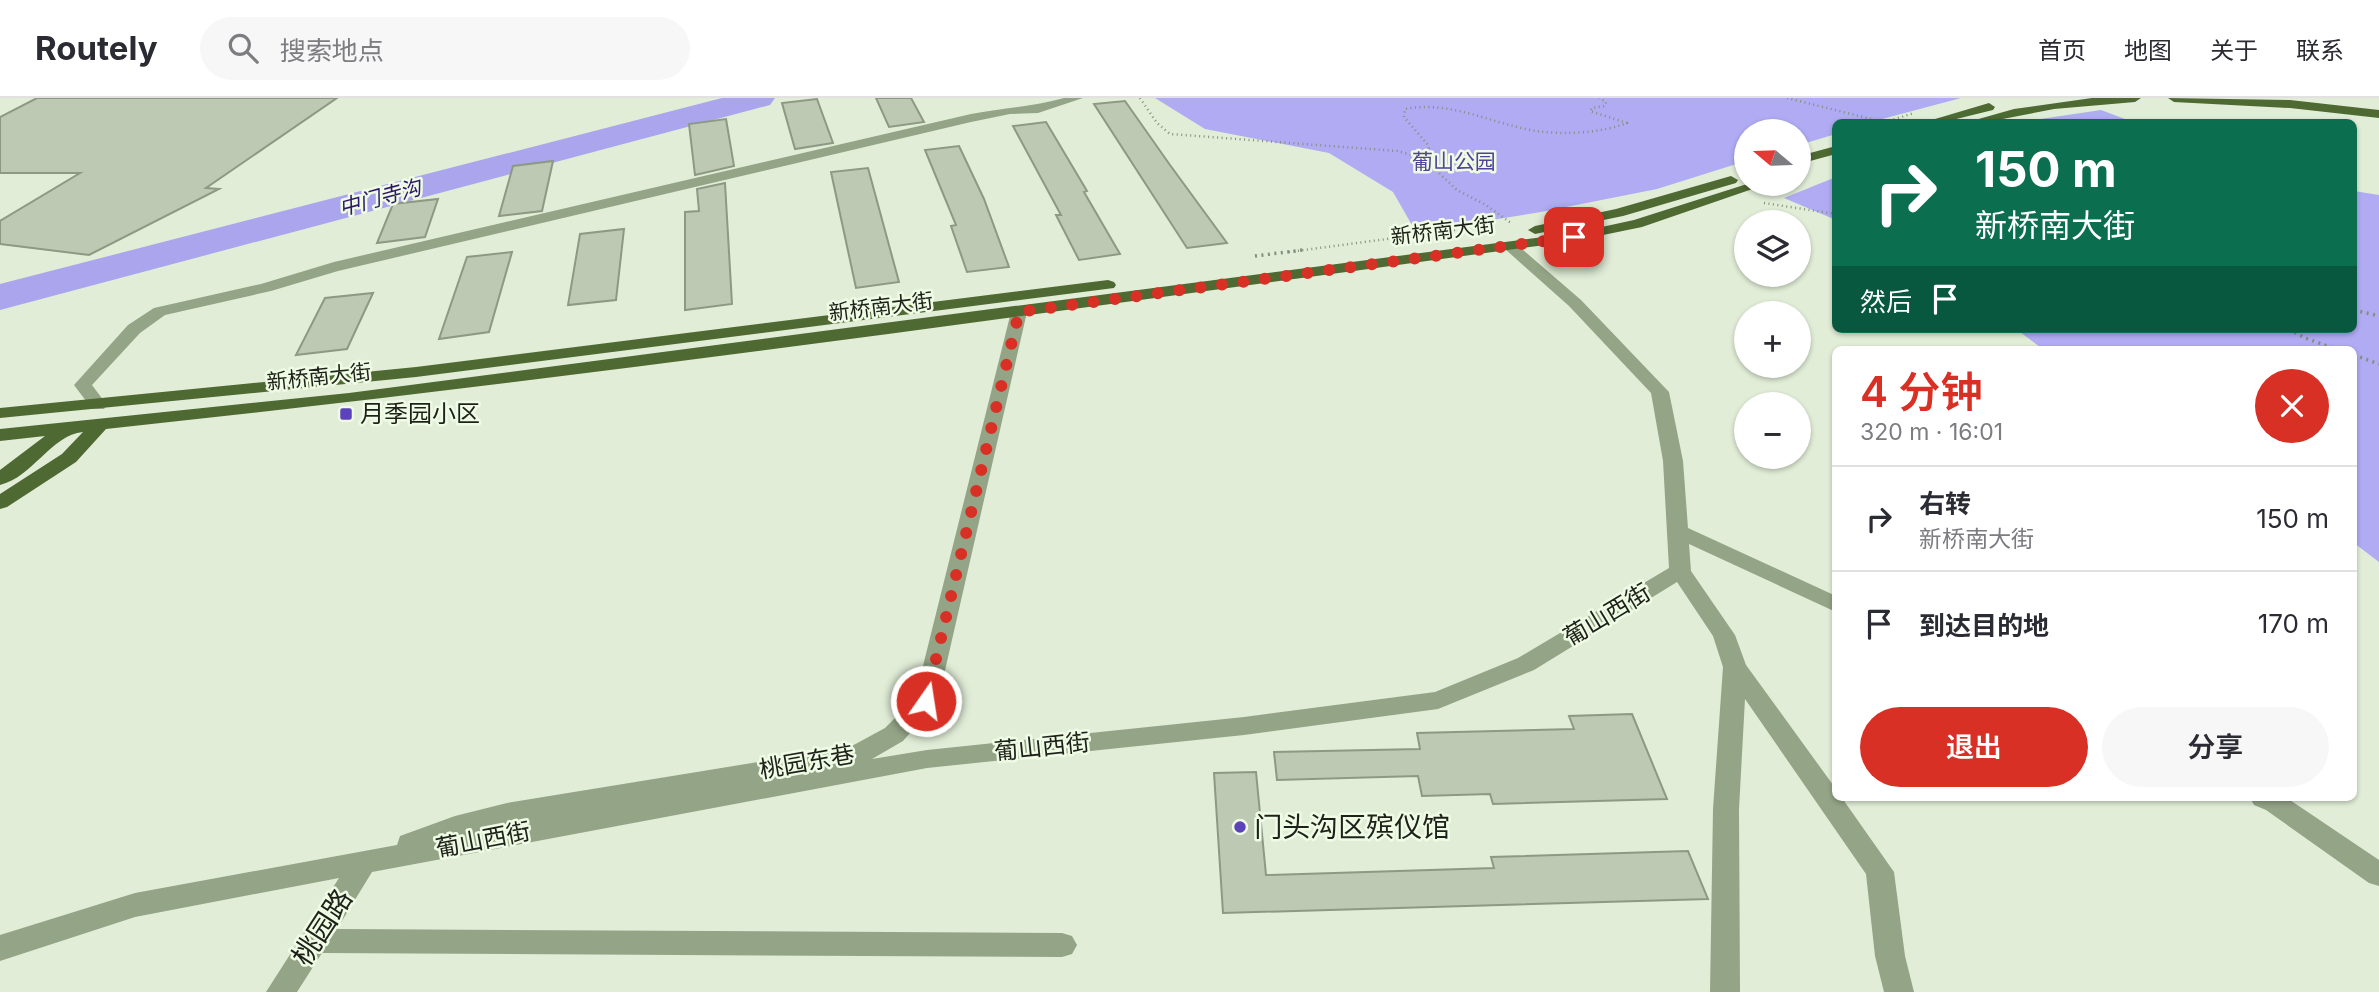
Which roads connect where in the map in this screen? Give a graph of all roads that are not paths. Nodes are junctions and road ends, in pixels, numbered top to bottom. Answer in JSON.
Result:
{"nodes":[{"id":1,"x":1077,"y":98,"type":"edge"},
{"id":2,"x":2035,"y":98,"type":"edge"},
{"id":3,"x":2134,"y":98,"type":"edge"},
{"id":4,"x":2175,"y":98,"type":"edge"},
{"id":5,"x":2295,"y":98,"type":"edge"},
{"id":6,"x":2379,"y":108,"type":"edge"},
{"id":7,"x":2379,"y":114,"type":"edge"},
{"id":8,"x":1942,"y":119,"type":"edge"},
{"id":9,"x":1985,"y":119,"type":"edge"},
{"id":10,"x":1832,"y":151,"type":"edge"},
{"id":11,"x":1811,"y":157,"type":"edge"},
{"id":12,"x":1832,"y":161,"type":"edge"},
{"id":13,"x":1811,"y":167,"type":"edge"},
{"id":14,"x":1734,"y":179,"type":"edge"},
{"id":15,"x":1734,"y":192,"type":"edge"},
{"id":16,"x":1507,"y":231,"type":"junction"},
{"id":17,"x":1019,"y":312,"type":"junction"},
{"id":18,"x":0,"y":413,"type":"edge"},
{"id":19,"x":100,"y":414,"type":"junction"},
{"id":20,"x":65,"y":427,"type":"junction"},
{"id":21,"x":0,"y":435,"type":"edge"},
{"id":22,"x":0,"y":479,"type":"edge"},
{"id":23,"x":0,"y":503,"type":"edge"},
{"id":24,"x":1677,"y":531,"type":"junction"},
{"id":25,"x":1680,"y":571,"type":"junction"},
{"id":26,"x":1832,"y":603,"type":"edge"},
{"id":27,"x":1735,"y":667,"type":"junction"},
{"id":28,"x":2270,"y":801,"type":"edge"},
{"id":29,"x":364,"y":862,"type":"junction"},
{"id":30,"x":2379,"y":876,"type":"edge"},
{"id":31,"x":314,"y":941,"type":"junction"},
{"id":32,"x":1062,"y":945,"type":"dead end"},
{"id":33,"x":0,"y":948,"type":"edge"},
{"id":34,"x":281,"y":992,"type":"edge"},
{"id":35,"x":1725,"y":992,"type":"edge"},
{"id":36,"x":1899,"y":992,"type":"edge"}],
"edges":[{"from":1,"to":19,"type":"street"},
{"from":2,"to":8,"type":"main road"},
{"from":3,"to":9,"type":"main road"},
{"from":4,"to":7,"type":"main road"},
{"from":5,"to":6,"type":"main road"},
{"from":10,"to":11,"type":"main road"},
{"from":12,"to":13,"type":"main road"},
{"from":14,"to":19,"type":"main road","name":"新桥南大街"},
{"from":15,"to":16,"type":"main road","name":"新桥南大街"},
{"from":16,"to":17,"type":"main road","name":"新桥南大街"},
{"from":16,"to":24,"type":"street"},
{"from":17,"to":19,"type":"main road","name":"新桥南大街"},
{"from":17,"to":29,"type":"street","name":"桃园东巷"},
{"from":18,"to":19,"type":"main road","name":"新桥南大街"},
{"from":19,"to":20,"type":"main road"},
{"from":19,"to":23,"type":"main road"},
{"from":20,"to":21,"type":"main road"},
{"from":20,"to":22,"type":"main road"},
{"from":24,"to":25,"type":"street"},
{"from":24,"to":26,"type":"street"},
{"from":25,"to":27,"type":"street"},
{"from":25,"to":29,"type":"street","name":"葡山西街"},
{"from":27,"to":35,"type":"street"},
{"from":27,"to":36,"type":"street"},
{"from":28,"to":30,"type":"street"},
{"from":29,"to":31,"type":"street","name":"桃园路"},
{"from":29,"to":33,"type":"street","name":"葡山西街"},
{"from":31,"to":32,"type":"street"},
{"from":31,"to":34,"type":"street","name":"桃园路"}]}
